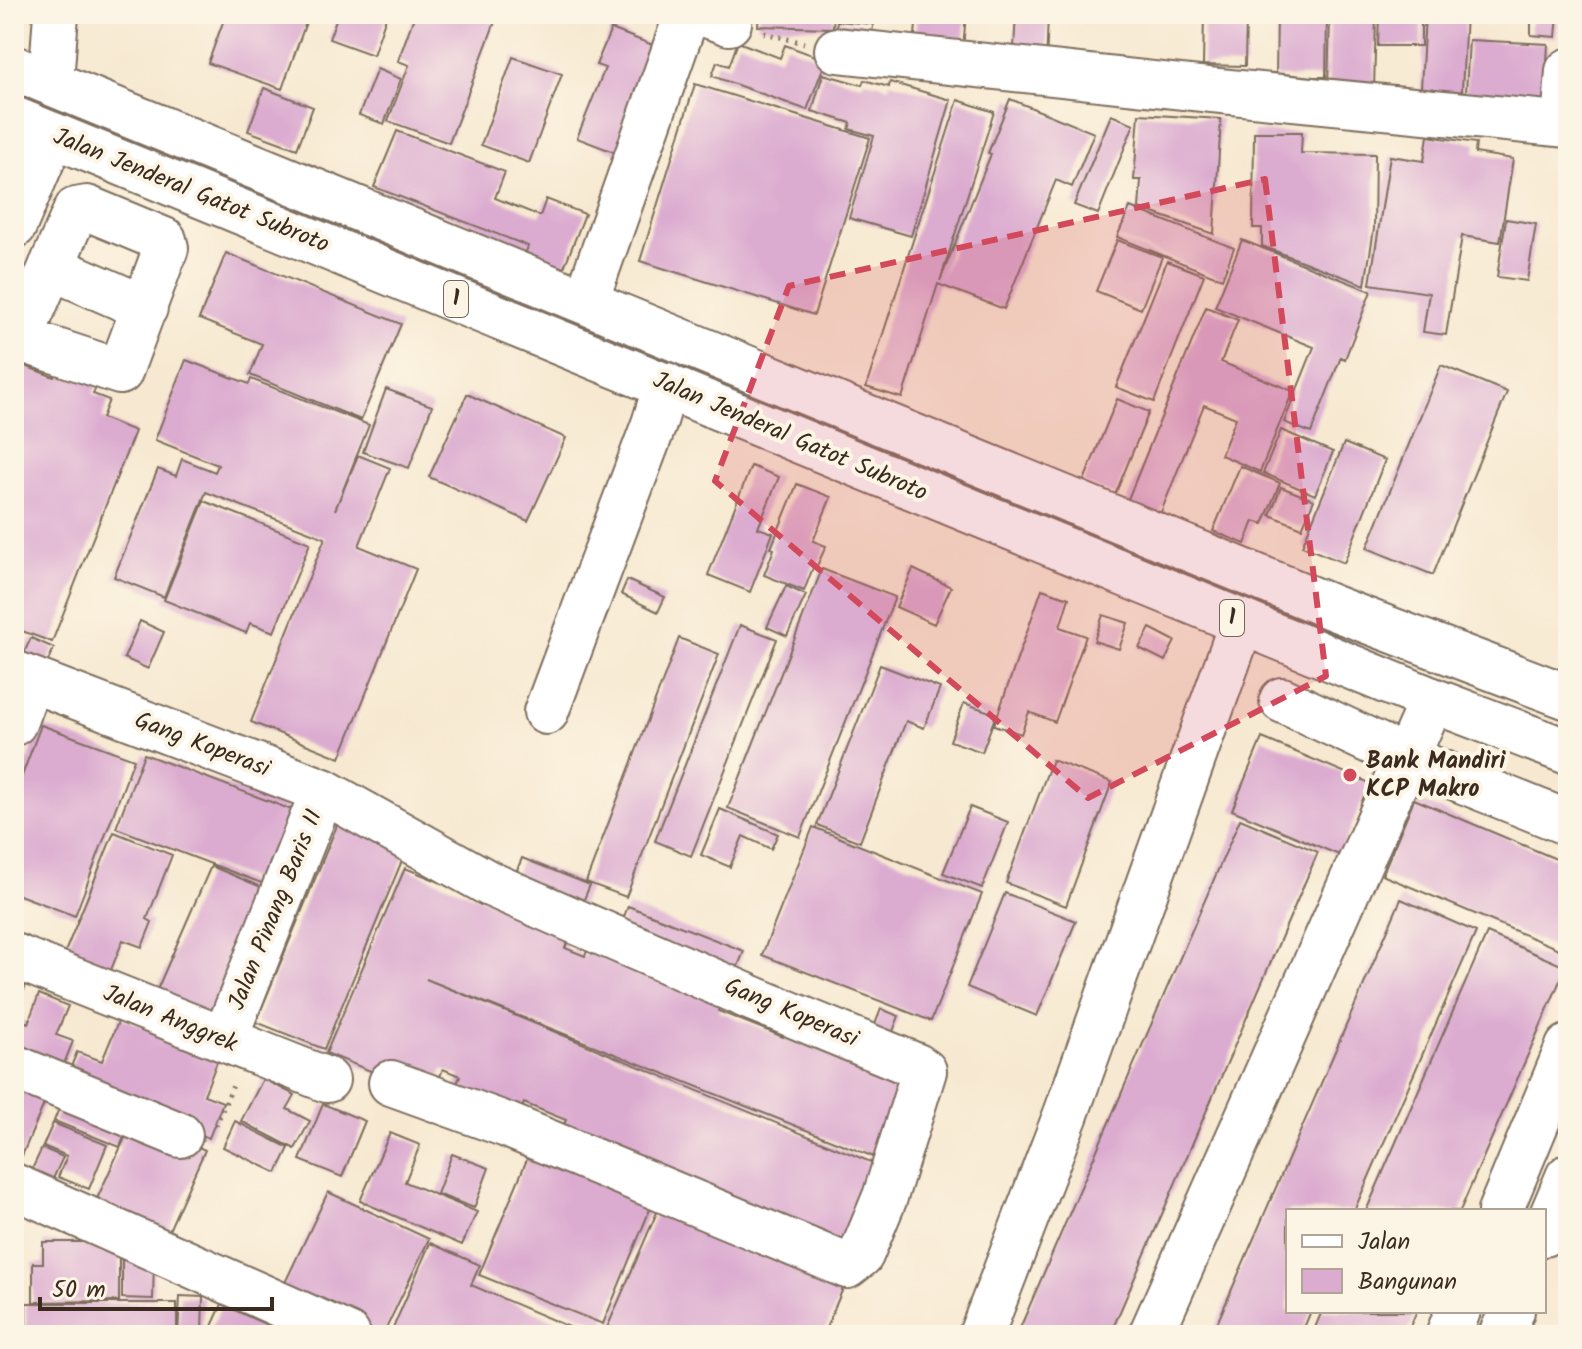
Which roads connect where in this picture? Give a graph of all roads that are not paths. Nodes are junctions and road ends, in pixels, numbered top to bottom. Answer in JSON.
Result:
{"nodes":[{"id":1,"x":56,"y":14,"type":"edge"},
{"id":2,"x":687,"y":14,"type":"edge"},
{"id":3,"x":837,"y":50,"type":"road end"},
{"id":4,"x":1568,"y":71,"type":"edge"},
{"id":5,"x":32,"y":75,"type":"edge"},
{"id":6,"x":1566,"y":125,"type":"edge"},
{"id":7,"x":33,"y":127,"type":"edge"},
{"id":8,"x":14,"y":226,"type":"edge"},
{"id":9,"x":51,"y":267,"type":"junction"},
{"id":10,"x":586,"y":301,"type":"junction"},
{"id":11,"x":145,"y":308,"type":"junction"},
{"id":12,"x":17,"y":338,"type":"edge"},
{"id":13,"x":666,"y":385,"type":"junction"},
{"id":14,"x":918,"y":436,"type":"junction"},
{"id":15,"x":897,"y":482,"type":"junction"},
{"id":16,"x":1242,"y":622,"type":"junction"},
{"id":17,"x":22,"y":677,"type":"edge"},
{"id":18,"x":1568,"y":697,"type":"edge"},
{"id":19,"x":1282,"y":700,"type":"dead end"},
{"id":20,"x":1432,"y":700,"type":"junction"},
{"id":21,"x":546,"y":712,"type":"dead end"},
{"id":22,"x":14,"y":723,"type":"edge"},
{"id":23,"x":1568,"y":752,"type":"edge"},
{"id":24,"x":1406,"y":758,"type":"junction"},
{"id":25,"x":323,"y":791,"type":"junction"},
{"id":26,"x":1568,"y":823,"type":"edge"},
{"id":27,"x":14,"y":956,"type":"edge"},
{"id":28,"x":238,"y":1039,"type":"junction"},
{"id":29,"x":1568,"y":1047,"type":"edge"},
{"id":30,"x":14,"y":1067,"type":"edge"},
{"id":31,"x":327,"y":1080,"type":"dead end"},
{"id":32,"x":391,"y":1083,"type":"dead end"},
{"id":33,"x":180,"y":1135,"type":"road end"},
{"id":34,"x":1568,"y":1177,"type":"edge"},
{"id":35,"x":14,"y":1186,"type":"edge"},
{"id":36,"x":1501,"y":1209,"type":"edge"},
{"id":37,"x":1546,"y":1229,"type":"edge"},
{"id":38,"x":1457,"y":1313,"type":"edge"},
{"id":39,"x":1511,"y":1313,"type":"edge"},
{"id":40,"x":297,"y":1325,"type":"edge"},
{"id":41,"x":348,"y":1335,"type":"edge"},
{"id":42,"x":981,"y":1335,"type":"edge"},
{"id":43,"x":1151,"y":1335,"type":"edge"},
{"id":44,"x":1448,"y":1335,"type":"edge"},
{"id":45,"x":1501,"y":1335,"type":"edge"}],
"edges":[{"from":1,"to":5,"type":"main road"},
{"from":2,"to":10,"type":"main road"},
{"from":3,"to":6,"type":"main road"},
{"from":4,"to":6,"type":"main road"},
{"from":5,"to":10,"type":"main road","name":"Jalan Jenderal Gatot Subroto","number":"1"},
{"from":7,"to":8,"type":"main road"},
{"from":7,"to":13,"type":"main road","name":"Jalan Jenderal Gatot Subroto","number":"1"},
{"from":9,"to":11,"type":"main road"},
{"from":9,"to":11,"type":"main road"},
{"from":9,"to":12,"type":"main road"},
{"from":10,"to":14,"type":"main road","name":"Jalan Jenderal Gatot Subroto","number":"1"},
{"from":11,"to":12,"type":"main road"},
{"from":13,"to":15,"type":"main road","name":"Jalan Jenderal Gatot Subroto","number":"1"},
{"from":13,"to":21,"type":"main road"},
{"from":14,"to":15,"type":"main road"},
{"from":14,"to":18,"type":"main road","name":"Jalan Jenderal Gatot Subroto","number":"1"},
{"from":15,"to":16,"type":"main road","name":"Jalan Jenderal Gatot Subroto","number":"1"},
{"from":16,"to":20,"type":"main road","name":"Jalan Jenderal Gatot Subroto","number":"1"},
{"from":16,"to":42,"type":"main road"},
{"from":17,"to":22,"type":"main road"},
{"from":17,"to":25,"type":"main road","name":"Gang Koperasi"},
{"from":19,"to":24,"type":"main road"},
{"from":20,"to":23,"type":"main road","name":"Jalan Jenderal Gatot Subroto","number":"1"},
{"from":20,"to":24,"type":"main road"},
{"from":24,"to":26,"type":"main road"},
{"from":24,"to":43,"type":"main road"},
{"from":25,"to":28,"type":"main road","name":"Jalan Pinang Baris II"},
{"from":25,"to":32,"type":"main road","name":"Gang Koperasi"},
{"from":27,"to":28,"type":"main road","name":"Jalan Anggrek"},
{"from":28,"to":31,"type":"main road","name":"Jalan Anggrek"},
{"from":29,"to":36,"type":"main road"},
{"from":30,"to":33,"type":"main road"},
{"from":34,"to":37,"type":"main road"},
{"from":35,"to":40,"type":"main road"},
{"from":38,"to":44,"type":"main road"},
{"from":39,"to":45,"type":"main road"},
{"from":40,"to":41,"type":"main road"}]}
